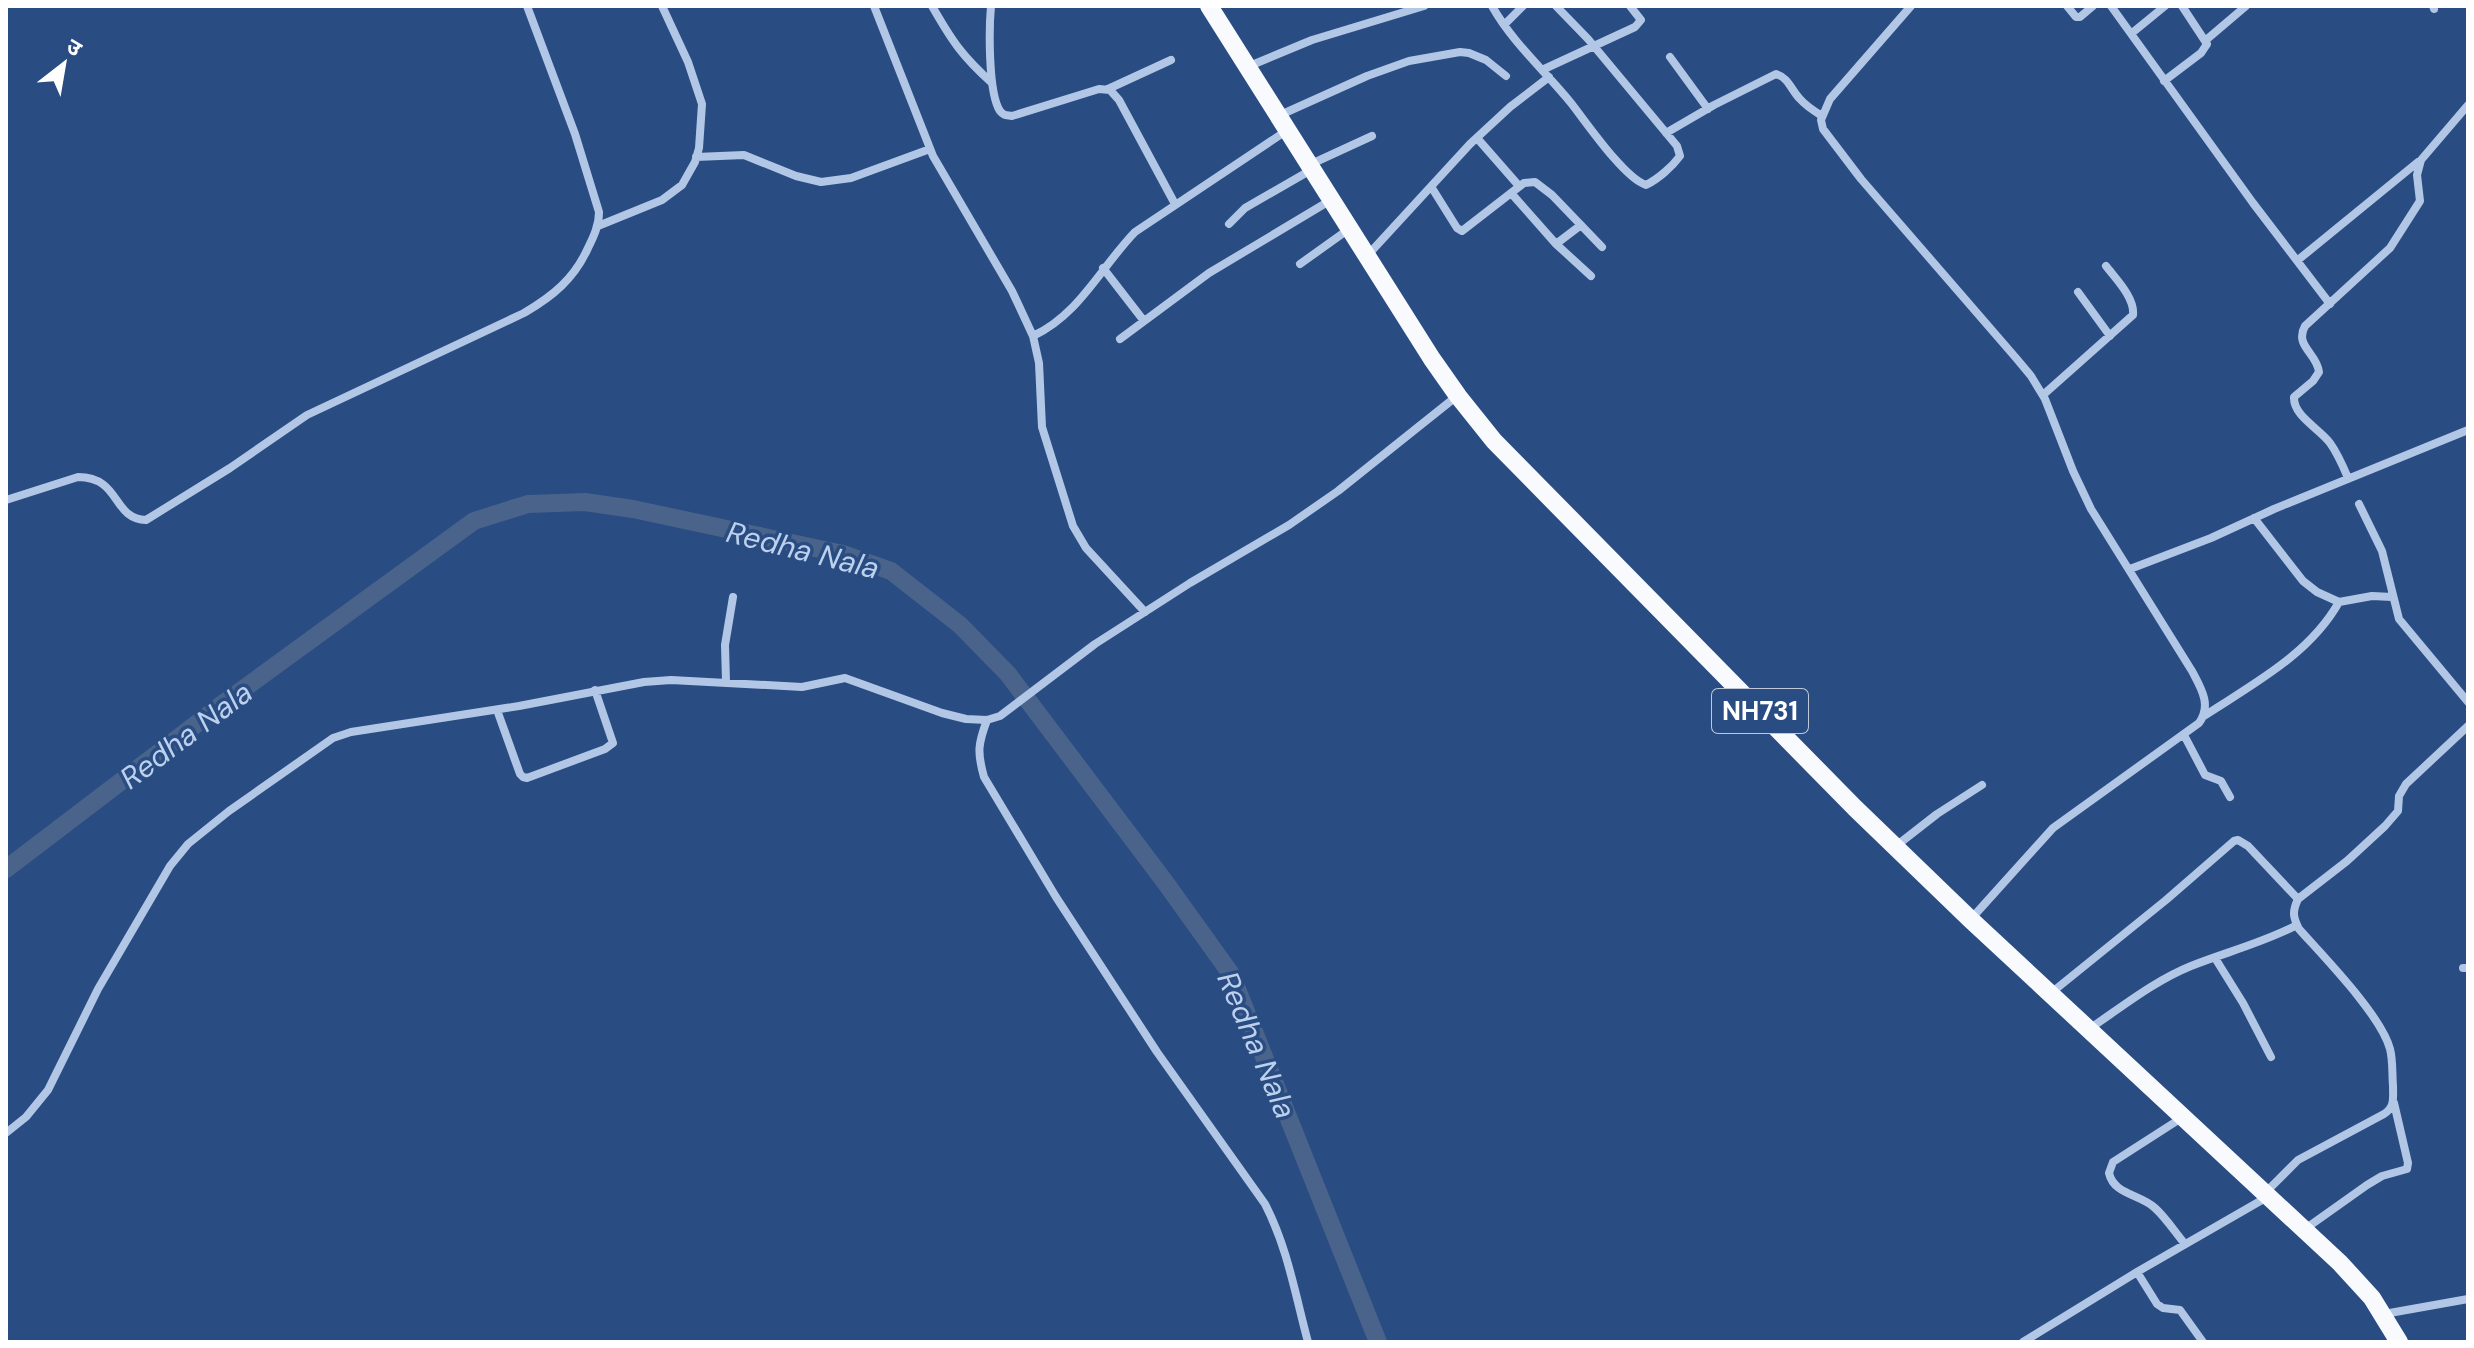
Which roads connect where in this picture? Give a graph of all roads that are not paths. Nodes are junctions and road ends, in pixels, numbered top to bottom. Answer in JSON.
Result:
{"nodes":[{"id":1,"x":527,"y":6,"type":"edge"},
{"id":2,"x":662,"y":6,"type":"edge"},
{"id":3,"x":874,"y":6,"type":"edge"},
{"id":4,"x":932,"y":6,"type":"edge"},
{"id":5,"x":991,"y":6,"type":"edge"},
{"id":6,"x":1209,"y":6,"type":"edge"},
{"id":7,"x":1424,"y":6,"type":"edge"},
{"id":8,"x":1492,"y":6,"type":"edge"},
{"id":9,"x":1523,"y":6,"type":"edge"},
{"id":10,"x":1556,"y":6,"type":"edge"},
{"id":11,"x":1630,"y":6,"type":"edge"},
{"id":12,"x":1911,"y":6,"type":"edge"},
{"id":13,"x":2067,"y":6,"type":"edge"},
{"id":14,"x":2093,"y":6,"type":"edge"},
{"id":15,"x":2111,"y":6,"type":"edge"},
{"id":16,"x":2165,"y":6,"type":"edge"},
{"id":17,"x":2182,"y":6,"type":"edge"},
{"id":18,"x":2246,"y":6,"type":"edge"},
{"id":19,"x":1504,"y":25,"type":"junction"},
{"id":20,"x":2132,"y":33,"type":"junction"},
{"id":21,"x":2206,"y":40,"type":"junction"},
{"id":22,"x":1593,"y":46,"type":"junction"},
{"id":23,"x":1670,"y":57,"type":"dead end"},
{"id":24,"x":1171,"y":60,"type":"dead end"},
{"id":25,"x":1247,"y":68,"type":"junction"},
{"id":26,"x":1545,"y":74,"type":"junction"},
{"id":27,"x":1506,"y":76,"type":"dead end"},
{"id":28,"x":2164,"y":81,"type":"junction"},
{"id":29,"x":993,"y":84,"type":"junction"},
{"id":30,"x":1108,"y":89,"type":"junction"},
{"id":31,"x":2468,"y":105,"type":"edge"},
{"id":32,"x":1708,"y":109,"type":"junction"},
{"id":33,"x":1822,"y":116,"type":"junction"},
{"id":34,"x":1282,"y":124,"type":"junction"},
{"id":35,"x":1666,"y":133,"type":"junction"},
{"id":36,"x":1372,"y":136,"type":"dead end"},
{"id":37,"x":1477,"y":138,"type":"junction"},
{"id":38,"x":930,"y":149,"type":"junction"},
{"id":39,"x":696,"y":157,"type":"junction"},
{"id":40,"x":2421,"y":160,"type":"junction"},
{"id":41,"x":1310,"y":168,"type":"junction"},
{"id":42,"x":1432,"y":188,"type":"junction"},
{"id":43,"x":1515,"y":190,"type":"junction"},
{"id":44,"x":1331,"y":200,"type":"junction"},
{"id":45,"x":1175,"y":204,"type":"junction"},
{"id":46,"x":1229,"y":224,"type":"dead end"},
{"id":47,"x":1581,"y":225,"type":"junction"},
{"id":48,"x":598,"y":226,"type":"junction"},
{"id":49,"x":1349,"y":229,"type":"junction"},
{"id":50,"x":1556,"y":244,"type":"junction"},
{"id":51,"x":1602,"y":247,"type":"dead end"},
{"id":52,"x":1367,"y":257,"type":"junction"},
{"id":53,"x":2298,"y":260,"type":"junction"},
{"id":54,"x":1300,"y":264,"type":"dead end"},
{"id":55,"x":2106,"y":266,"type":"dead end"},
{"id":56,"x":1103,"y":268,"type":"junction"},
{"id":57,"x":1591,"y":276,"type":"dead end"},
{"id":58,"x":2078,"y":292,"type":"dead end"},
{"id":59,"x":2330,"y":304,"type":"junction"},
{"id":60,"x":1144,"y":321,"type":"junction"},
{"id":61,"x":1033,"y":336,"type":"junction"},
{"id":62,"x":2110,"y":336,"type":"junction"},
{"id":63,"x":1120,"y":339,"type":"dead end"},
{"id":64,"x":2043,"y":395,"type":"junction"},
{"id":65,"x":1458,"y":396,"type":"junction"},
{"id":66,"x":2468,"y":430,"type":"edge"},
{"id":67,"x":2348,"y":478,"type":"junction"},
{"id":68,"x":6,"y":500,"type":"edge"},
{"id":69,"x":2359,"y":504,"type":"dead end"},
{"id":70,"x":2254,"y":518,"type":"junction"},
{"id":71,"x":2130,"y":569,"type":"junction"},
{"id":72,"x":733,"y":597,"type":"dead end"},
{"id":73,"x":2392,"y":597,"type":"junction"},
{"id":74,"x":2339,"y":602,"type":"junction"},
{"id":75,"x":1145,"y":612,"type":"junction"},
{"id":76,"x":726,"y":682,"type":"junction"},
{"id":77,"x":595,"y":690,"type":"junction"},
{"id":78,"x":2468,"y":702,"type":"edge"},
{"id":79,"x":497,"y":710,"type":"junction"},
{"id":80,"x":2204,"y":717,"type":"junction"},
{"id":81,"x":987,"y":720,"type":"junction"},
{"id":82,"x":2468,"y":726,"type":"edge"},
{"id":83,"x":2184,"y":735,"type":"junction"},
{"id":84,"x":1982,"y":785,"type":"dead end"},
{"id":85,"x":2230,"y":797,"type":"dead end"},
{"id":86,"x":1895,"y":846,"type":"junction"},
{"id":87,"x":2298,"y":899,"type":"junction"},
{"id":88,"x":1971,"y":920,"type":"junction"},
{"id":89,"x":2297,"y":925,"type":"junction"},
{"id":90,"x":2215,"y":958,"type":"junction"},
{"id":91,"x":2050,"y":994,"type":"junction"},
{"id":92,"x":2088,"y":1030,"type":"junction"},
{"id":93,"x":2271,"y":1057,"type":"dead end"},
{"id":94,"x":2393,"y":1101,"type":"junction"},
{"id":95,"x":2184,"y":1117,"type":"junction"},
{"id":96,"x":6,"y":1133,"type":"edge"},
{"id":97,"x":2267,"y":1194,"type":"junction"},
{"id":98,"x":2305,"y":1229,"type":"junction"},
{"id":99,"x":2185,"y":1244,"type":"junction"},
{"id":100,"x":2137,"y":1272,"type":"junction"},
{"id":101,"x":2468,"y":1299,"type":"edge"},
{"id":102,"x":2384,"y":1314,"type":"junction"},
{"id":103,"x":1308,"y":1342,"type":"edge"},
{"id":104,"x":2023,"y":1342,"type":"edge"},
{"id":105,"x":2203,"y":1342,"type":"edge"},
{"id":106,"x":2399,"y":1342,"type":"edge"}],
"edges":[{"from":1,"to":48,"type":"street"},
{"from":2,"to":39,"type":"street"},
{"from":3,"to":38,"type":"street"},
{"from":4,"to":29,"type":"street"},
{"from":5,"to":29,"type":"street"},
{"from":6,"to":25,"type":"highway","number":"NH731"},
{"from":7,"to":25,"type":"street"},
{"from":8,"to":19,"type":"street"},
{"from":9,"to":19,"type":"street"},
{"from":10,"to":22,"type":"street"},
{"from":11,"to":22,"type":"street"},
{"from":12,"to":33,"type":"street"},
{"from":13,"to":14,"type":"street"},
{"from":15,"to":20,"type":"street"},
{"from":16,"to":20,"type":"street"},
{"from":17,"to":21,"type":"street"},
{"from":18,"to":21,"type":"street"},
{"from":19,"to":26,"type":"street"},
{"from":20,"to":28,"type":"street"},
{"from":21,"to":28,"type":"street"},
{"from":22,"to":26,"type":"street"},
{"from":22,"to":35,"type":"street"},
{"from":23,"to":32,"type":"street"},
{"from":24,"to":30,"type":"street"},
{"from":25,"to":34,"type":"highway","number":"NH731"},
{"from":26,"to":35,"type":"street"},
{"from":26,"to":37,"type":"street"},
{"from":27,"to":34,"type":"street"},
{"from":28,"to":53,"type":"street"},
{"from":29,"to":30,"type":"street"},
{"from":30,"to":45,"type":"street"},
{"from":31,"to":40,"type":"street"},
{"from":32,"to":33,"type":"street"},
{"from":32,"to":35,"type":"street"},
{"from":33,"to":64,"type":"street"},
{"from":34,"to":41,"type":"highway","number":"NH731"},
{"from":34,"to":45,"type":"street"},
{"from":36,"to":41,"type":"street"},
{"from":37,"to":42,"type":"street"},
{"from":37,"to":43,"type":"street"},
{"from":38,"to":39,"type":"street"},
{"from":38,"to":61,"type":"street"},
{"from":39,"to":48,"type":"street"},
{"from":40,"to":53,"type":"street"},
{"from":40,"to":59,"type":"street"},
{"from":41,"to":44,"type":"highway","number":"NH731"},
{"from":41,"to":46,"type":"street"},
{"from":42,"to":43,"type":"street"},
{"from":42,"to":52,"type":"street"},
{"from":43,"to":47,"type":"street"},
{"from":43,"to":50,"type":"street"},
{"from":44,"to":49,"type":"highway","number":"NH731"},
{"from":44,"to":60,"type":"street"},
{"from":45,"to":56,"type":"street"},
{"from":47,"to":50,"type":"street"},
{"from":47,"to":51,"type":"street"},
{"from":48,"to":68,"type":"street"},
{"from":49,"to":52,"type":"highway","number":"NH731"},
{"from":49,"to":54,"type":"street"},
{"from":50,"to":57,"type":"street"},
{"from":52,"to":65,"type":"highway","number":"NH731"},
{"from":53,"to":59,"type":"street"},
{"from":55,"to":62,"type":"street"},
{"from":56,"to":60,"type":"street"},
{"from":56,"to":61,"type":"street"},
{"from":58,"to":62,"type":"street"},
{"from":59,"to":67,"type":"street"},
{"from":60,"to":63,"type":"street"},
{"from":61,"to":75,"type":"street"},
{"from":62,"to":64,"type":"street"},
{"from":64,"to":71,"type":"street"},
{"from":65,"to":75,"type":"street"},
{"from":65,"to":86,"type":"highway","number":"NH731"},
{"from":66,"to":67,"type":"street"},
{"from":67,"to":70,"type":"street"},
{"from":69,"to":73,"type":"street"},
{"from":70,"to":71,"type":"street"},
{"from":70,"to":74,"type":"street"},
{"from":71,"to":80,"type":"street"},
{"from":72,"to":76,"type":"street"},
{"from":73,"to":74,"type":"street"},
{"from":73,"to":78,"type":"street"},
{"from":74,"to":80,"type":"street"},
{"from":75,"to":81,"type":"street"},
{"from":76,"to":77,"type":"street"},
{"from":76,"to":81,"type":"street"},
{"from":77,"to":79,"type":"street"},
{"from":77,"to":79,"type":"street"},
{"from":79,"to":96,"type":"street"},
{"from":80,"to":83,"type":"street"},
{"from":81,"to":103,"type":"street"},
{"from":82,"to":87,"type":"street"},
{"from":83,"to":85,"type":"street"},
{"from":83,"to":88,"type":"street"},
{"from":84,"to":86,"type":"street"},
{"from":86,"to":88,"type":"highway","number":"NH731"},
{"from":87,"to":89,"type":"street"},
{"from":87,"to":91,"type":"street"},
{"from":88,"to":91,"type":"highway","number":"NH731"},
{"from":89,"to":90,"type":"street"},
{"from":89,"to":94,"type":"street"},
{"from":90,"to":92,"type":"street"},
{"from":90,"to":93,"type":"street"},
{"from":91,"to":92,"type":"highway","number":"NH731"},
{"from":92,"to":95,"type":"highway","number":"NH731"},
{"from":94,"to":97,"type":"street"},
{"from":94,"to":98,"type":"street"},
{"from":95,"to":97,"type":"highway","number":"NH731"},
{"from":95,"to":99,"type":"street"},
{"from":97,"to":98,"type":"highway","number":"NH731"},
{"from":97,"to":99,"type":"street"},
{"from":98,"to":102,"type":"highway","number":"NH731"},
{"from":99,"to":100,"type":"street"},
{"from":100,"to":104,"type":"street"},
{"from":100,"to":105,"type":"street"},
{"from":101,"to":102,"type":"street"},
{"from":102,"to":106,"type":"highway","number":"NH731"}]}
